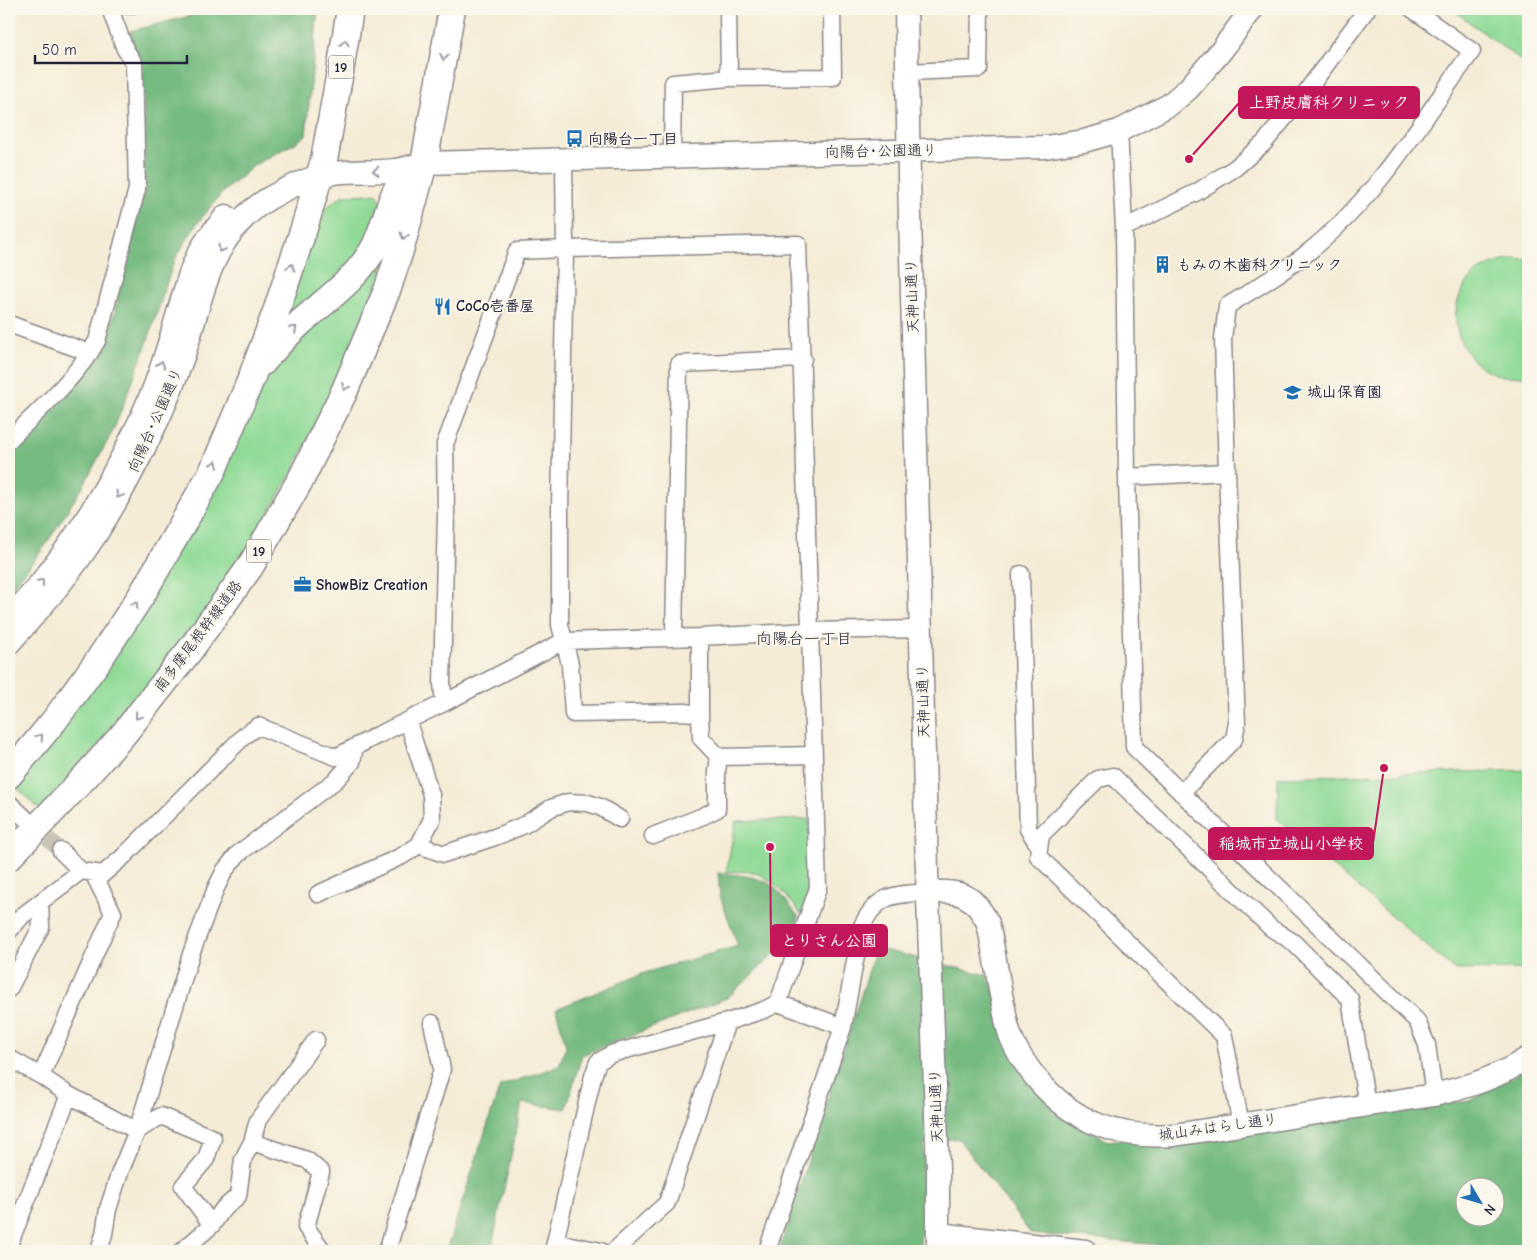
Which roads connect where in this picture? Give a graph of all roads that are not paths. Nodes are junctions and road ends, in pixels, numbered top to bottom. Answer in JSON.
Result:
{"nodes":[{"id":1,"x":110,"y":9,"type":"edge"},
{"id":2,"x":350,"y":9,"type":"edge"},
{"id":3,"x":452,"y":9,"type":"edge"},
{"id":4,"x":728,"y":9,"type":"edge"},
{"id":5,"x":832,"y":9,"type":"edge"},
{"id":6,"x":906,"y":9,"type":"edge"},
{"id":7,"x":980,"y":9,"type":"edge"},
{"id":8,"x":1252,"y":9,"type":"edge"},
{"id":9,"x":1366,"y":9,"type":"edge"},
{"id":10,"x":1412,"y":9,"type":"edge"},
{"id":11,"x":907,"y":72,"type":"junction"},
{"id":12,"x":730,"y":78,"type":"junction"},
{"id":13,"x":1119,"y":131,"type":"junction"},
{"id":14,"x":908,"y":150,"type":"junction"},
{"id":15,"x":325,"y":151,"type":"junction"},
{"id":16,"x":672,"y":156,"type":"junction"},
{"id":17,"x":564,"y":159,"type":"junction"},
{"id":18,"x":424,"y":163,"type":"junction"},
{"id":19,"x":275,"y":187,"type":"junction"},
{"id":20,"x":1124,"y":228,"type":"junction"},
{"id":21,"x":565,"y":249,"type":"junction"},
{"id":22,"x":9,"y":324,"type":"edge"},
{"id":23,"x":90,"y":352,"type":"junction"},
{"id":24,"x":803,"y":359,"type":"junction"},
{"id":25,"x":251,"y":379,"type":"junction"},
{"id":26,"x":9,"y":440,"type":"edge"},
{"id":27,"x":1227,"y":472,"type":"junction"},
{"id":28,"x":1127,"y":477,"type":"junction"},
{"id":29,"x":1021,"y":574,"type":"dead end"},
{"id":30,"x":9,"y":618,"type":"edge"},
{"id":31,"x":922,"y":629,"type":"junction"},
{"id":32,"x":810,"y":632,"type":"junction"},
{"id":33,"x":674,"y":638,"type":"junction"},
{"id":34,"x":700,"y":638,"type":"junction"},
{"id":35,"x":564,"y":641,"type":"junction"},
{"id":36,"x":9,"y":643,"type":"edge"},
{"id":37,"x":444,"y":704,"type":"junction"},
{"id":38,"x":700,"y":714,"type":"junction"},
{"id":39,"x":408,"y":722,"type":"junction"},
{"id":40,"x":356,"y":747,"type":"junction"},
{"id":41,"x":814,"y":754,"type":"junction"},
{"id":42,"x":719,"y":757,"type":"junction"},
{"id":43,"x":9,"y":774,"type":"edge"},
{"id":44,"x":1181,"y":793,"type":"junction"},
{"id":45,"x":9,"y":803,"type":"edge"},
{"id":46,"x":620,"y":819,"type":"dead end"},
{"id":47,"x":28,"y":820,"type":"tunnel mouth"},
{"id":48,"x":653,"y":836,"type":"dead end"},
{"id":49,"x":419,"y":845,"type":"junction"},
{"id":50,"x":1039,"y":846,"type":"junction"},
{"id":51,"x":61,"y":852,"type":"tunnel mouth"},
{"id":52,"x":9,"y":857,"type":"edge"},
{"id":53,"x":87,"y":872,"type":"junction"},
{"id":54,"x":928,"y":892,"type":"junction"},
{"id":55,"x":318,"y":894,"type":"dead end"},
{"id":56,"x":40,"y":903,"type":"junction"},
{"id":57,"x":9,"y":931,"type":"edge"},
{"id":58,"x":9,"y":989,"type":"edge"},
{"id":59,"x":778,"y":1003,"type":"junction"},
{"id":60,"x":728,"y":1022,"type":"junction"},
{"id":61,"x":432,"y":1023,"type":"dead end"},
{"id":62,"x":843,"y":1027,"type":"junction"},
{"id":63,"x":316,"y":1040,"type":"dead end"},
{"id":64,"x":9,"y":1058,"type":"edge"},
{"id":65,"x":1528,"y":1058,"type":"edge"},
{"id":66,"x":41,"y":1076,"type":"junction"},
{"id":67,"x":69,"y":1095,"type":"junction"},
{"id":68,"x":1434,"y":1095,"type":"junction"},
{"id":69,"x":1367,"y":1106,"type":"junction"},
{"id":70,"x":1241,"y":1125,"type":"junction"},
{"id":71,"x":137,"y":1131,"type":"junction"},
{"id":72,"x":252,"y":1142,"type":"junction"},
{"id":73,"x":212,"y":1225,"type":"junction"},
{"id":74,"x":938,"y":1243,"type":"edge"},
{"id":75,"x":9,"y":1245,"type":"edge"},
{"id":76,"x":555,"y":1247,"type":"edge"},
{"id":77,"x":99,"y":1251,"type":"edge"},
{"id":78,"x":182,"y":1251,"type":"edge"},
{"id":79,"x":323,"y":1251,"type":"edge"},
{"id":80,"x":388,"y":1251,"type":"edge"},
{"id":81,"x":601,"y":1251,"type":"edge"},
{"id":82,"x":614,"y":1251,"type":"edge"},
{"id":83,"x":767,"y":1251,"type":"edge"},
{"id":84,"x":1085,"y":1251,"type":"edge"}],
"edges":[{"from":1,"to":23,"type":"street"},
{"from":15,"to":2,"type":"main road","number":"19","one_way":true},
{"from":3,"to":18,"type":"main road","number":"19","one_way":true},
{"from":4,"to":12,"type":"street"},
{"from":5,"to":12,"type":"street"},
{"from":6,"to":11,"type":"street","name":"天神山通り"},
{"from":7,"to":11,"type":"street"},
{"from":8,"to":13,"type":"street","name":"向陽台･公園通り"},
{"from":9,"to":20,"type":"street"},
{"from":10,"to":27,"type":"street"},
{"from":11,"to":14,"type":"street","name":"天神山通り"},
{"from":12,"to":16,"type":"street"},
{"from":13,"to":14,"type":"street","name":"向陽台･公園通り"},
{"from":13,"to":20,"type":"street"},
{"from":14,"to":16,"type":"street","name":"向陽台･公園通り"},
{"from":14,"to":31,"type":"street","name":"天神山通り"},
{"from":15,"to":18,"type":"street","name":"向陽台･公園通り"},
{"from":15,"to":19,"type":"street","name":"向陽台･公園通り"},
{"from":25,"to":15,"type":"main road","number":"19","one_way":true},
{"from":16,"to":17,"type":"street","name":"向陽台･公園通り"},
{"from":17,"to":18,"type":"street","name":"向陽台･公園通り"},
{"from":17,"to":21,"type":"street"},
{"from":25,"to":18,"type":"main road","one_way":true},
{"from":18,"to":52,"type":"main road","name":"南多摩尾根幹線道路","number":"19","one_way":true},
{"from":30,"to":19,"type":"street","name":"向陽台･公園通り","one_way":true},
{"from":19,"to":36,"type":"street","name":"向陽台･公園通り","one_way":true},
{"from":20,"to":28,"type":"street"},
{"from":21,"to":24,"type":"street"},
{"from":21,"to":35,"type":"street"},
{"from":21,"to":37,"type":"street"},
{"from":22,"to":23,"type":"street"},
{"from":23,"to":26,"type":"street"},
{"from":24,"to":32,"type":"street"},
{"from":24,"to":33,"type":"street"},
{"from":43,"to":25,"type":"main road","number":"19","one_way":true},
{"from":27,"to":28,"type":"street"},
{"from":27,"to":44,"type":"street"},
{"from":28,"to":44,"type":"street"},
{"from":29,"to":50,"type":"street"},
{"from":31,"to":32,"type":"street"},
{"from":31,"to":54,"type":"street","name":"天神山通り"},
{"from":32,"to":34,"type":"street"},
{"from":32,"to":41,"type":"street"},
{"from":33,"to":34,"type":"street"},
{"from":33,"to":35,"type":"street"},
{"from":34,"to":38,"type":"street"},
{"from":35,"to":37,"type":"street"},
{"from":35,"to":38,"type":"street"},
{"from":37,"to":39,"type":"street"},
{"from":38,"to":42,"type":"street"},
{"from":39,"to":40,"type":"street"},
{"from":39,"to":49,"type":"street"},
{"from":40,"to":53,"type":"street"},
{"from":40,"to":71,"type":"street"},
{"from":41,"to":42,"type":"street"},
{"from":41,"to":59,"type":"street"},
{"from":42,"to":48,"type":"street"},
{"from":44,"to":68,"type":"street"},
{"from":45,"to":47,"type":"street"},
{"from":46,"to":49,"type":"street"},
{"from":49,"to":55,"type":"street"},
{"from":50,"to":69,"type":"street"},
{"from":50,"to":70,"type":"street"},
{"from":51,"to":53,"type":"street"},
{"from":53,"to":56,"type":"street"},
{"from":53,"to":66,"type":"street"},
{"from":54,"to":62,"type":"street"},
{"from":54,"to":70,"type":"street","name":"城山みはらし通り"},
{"from":54,"to":74,"type":"street","name":"天神山通り"},
{"from":56,"to":57,"type":"street"},
{"from":56,"to":58,"type":"street"},
{"from":59,"to":60,"type":"street"},
{"from":59,"to":62,"type":"street"},
{"from":60,"to":76,"type":"street"},
{"from":60,"to":82,"type":"street"},
{"from":61,"to":80,"type":"street"},
{"from":62,"to":83,"type":"street"},
{"from":63,"to":72,"type":"street"},
{"from":64,"to":66,"type":"street"},
{"from":65,"to":68,"type":"street","name":"城山みはらし通り"},
{"from":66,"to":67,"type":"street"},
{"from":67,"to":71,"type":"street"},
{"from":67,"to":75,"type":"street"},
{"from":68,"to":69,"type":"street","name":"城山みはらし通り"},
{"from":69,"to":70,"type":"street","name":"城山みはらし通り"},
{"from":71,"to":73,"type":"street"},
{"from":71,"to":77,"type":"street"},
{"from":72,"to":73,"type":"street"},
{"from":72,"to":79,"type":"street"},
{"from":73,"to":78,"type":"street"},
{"from":74,"to":84,"type":"street"},
{"from":76,"to":81,"type":"street"}]}
